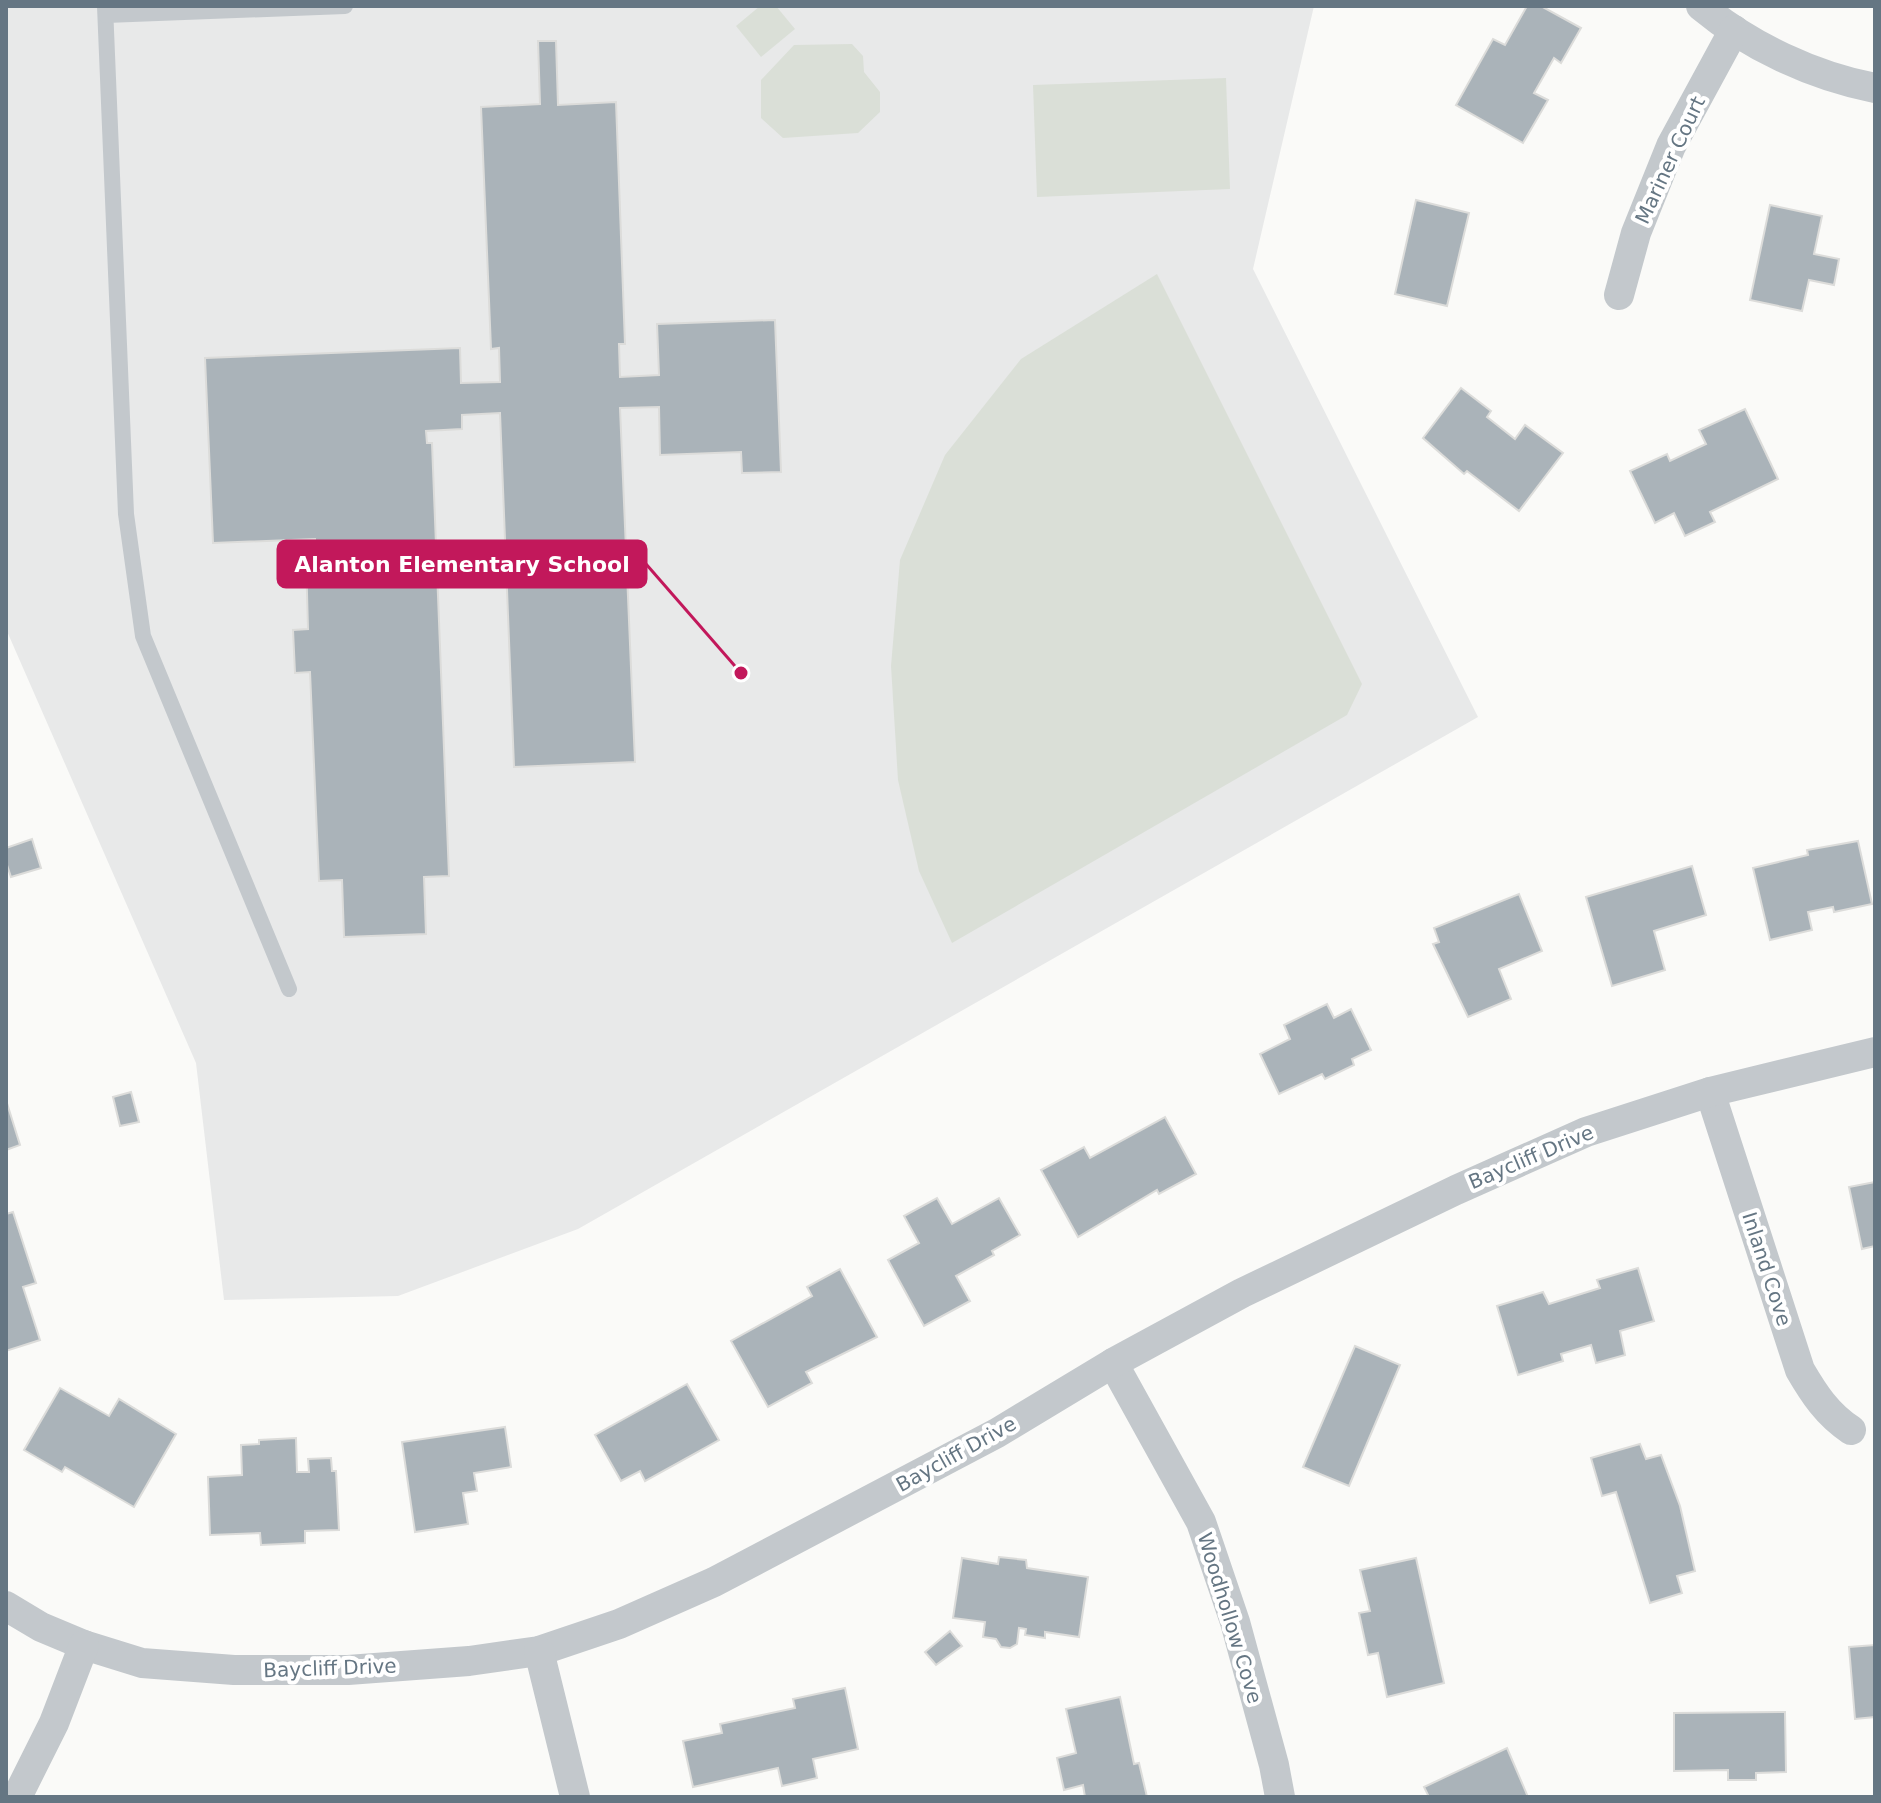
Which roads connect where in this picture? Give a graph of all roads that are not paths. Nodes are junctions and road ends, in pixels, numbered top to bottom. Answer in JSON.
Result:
{"nodes":[{"id":1,"x":345,"y":6,"type":"edge"},
{"id":2,"x":1701,"y":6,"type":"edge"},
{"id":3,"x":105,"y":11,"type":"edge"},
{"id":4,"x":1734,"y":30,"type":"junction"},
{"id":5,"x":1875,"y":88,"type":"edge"},
{"id":6,"x":1619,"y":295,"type":"dead end"},
{"id":7,"x":289,"y":989,"type":"dead end"},
{"id":8,"x":1875,"y":1052,"type":"edge"},
{"id":9,"x":1710,"y":1092,"type":"junction"},
{"id":10,"x":1113,"y":1363,"type":"junction"},
{"id":11,"x":1851,"y":1430,"type":"dead end"},
{"id":12,"x":6,"y":1606,"type":"edge"},
{"id":13,"x":84,"y":1645,"type":"junction"},
{"id":14,"x":539,"y":1651,"type":"junction"},
{"id":15,"x":17,"y":1797,"type":"edge"},
{"id":16,"x":575,"y":1797,"type":"edge"},
{"id":17,"x":1280,"y":1797,"type":"edge"}],
"edges":[{"from":1,"to":3,"type":"lane"},
{"from":2,"to":4,"type":"street"},
{"from":3,"to":7,"type":"lane"},
{"from":4,"to":5,"type":"street"},
{"from":4,"to":6,"type":"street","name":"Mariner Court"},
{"from":8,"to":9,"type":"street","name":"Baycliff Drive"},
{"from":9,"to":10,"type":"street","name":"Baycliff Drive"},
{"from":9,"to":11,"type":"street","name":"Inland Cove"},
{"from":10,"to":14,"type":"street","name":"Baycliff Drive"},
{"from":10,"to":17,"type":"street","name":"Woodhollow Cove"},
{"from":12,"to":13,"type":"street","name":"Baycliff Drive"},
{"from":13,"to":14,"type":"street","name":"Baycliff Drive"},
{"from":13,"to":15,"type":"street"},
{"from":14,"to":16,"type":"street"}]}
